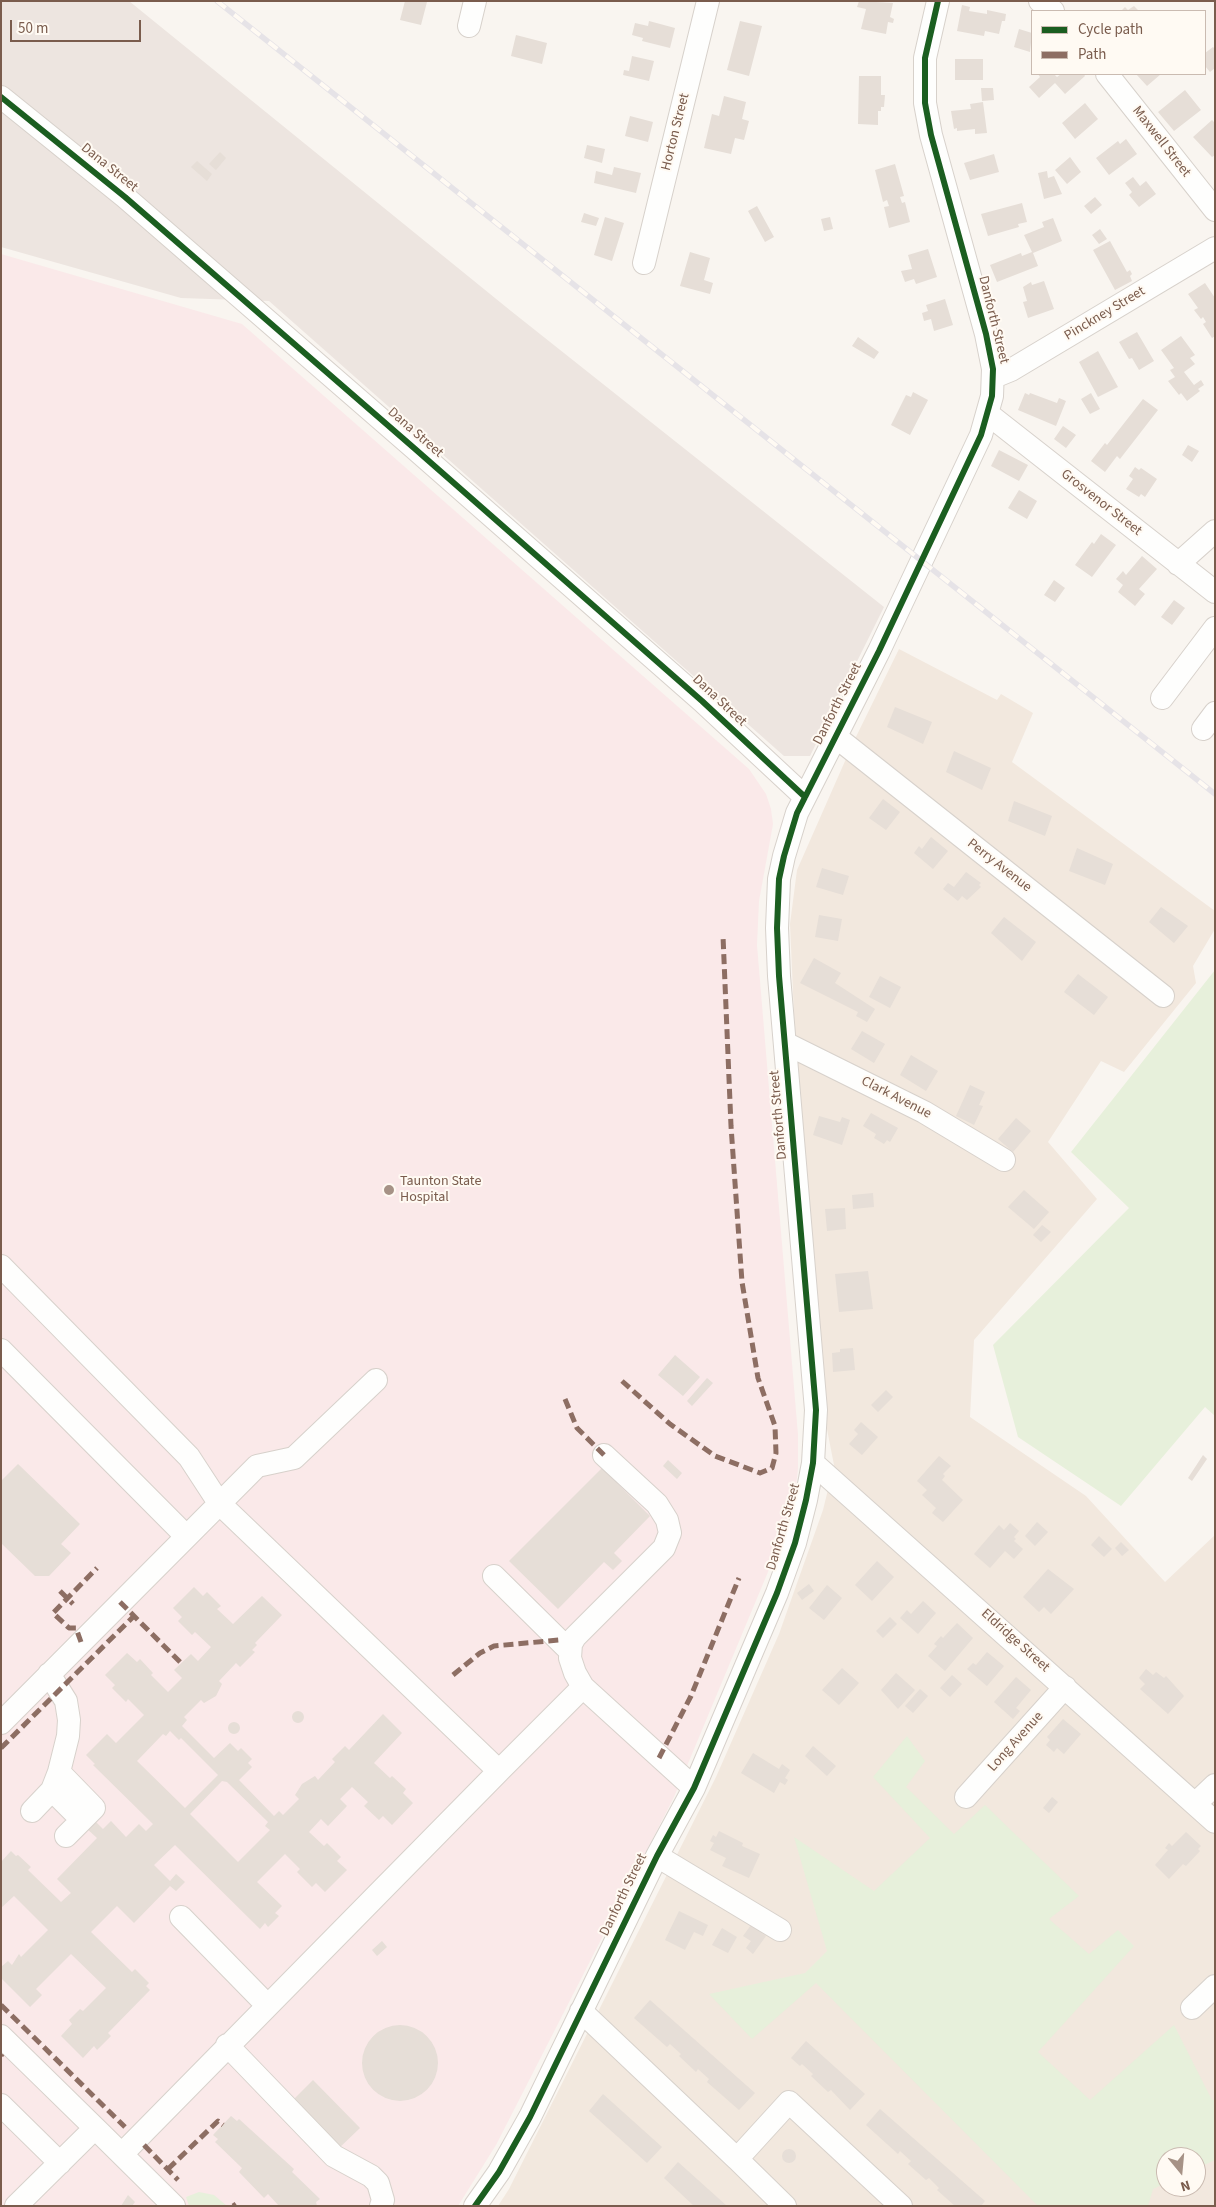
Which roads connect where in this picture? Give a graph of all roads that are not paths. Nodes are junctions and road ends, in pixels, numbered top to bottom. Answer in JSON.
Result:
{"nodes":[{"id":1,"x":475,"y":1,"type":"edge"},
{"id":2,"x":708,"y":1,"type":"edge"},
{"id":3,"x":938,"y":1,"type":"edge"},
{"id":4,"x":1040,"y":1,"type":"edge"},
{"id":5,"x":1052,"y":10,"type":"edge"},
{"id":6,"x":469,"y":26,"type":"dead end"},
{"id":7,"x":1108,"y":75,"type":"edge"},
{"id":8,"x":1,"y":97,"type":"edge"},
{"id":9,"x":1215,"y":210,"type":"edge"},
{"id":10,"x":1215,"y":248,"type":"edge"},
{"id":11,"x":644,"y":263,"type":"dead end"},
{"id":12,"x":994,"y":378,"type":"junction"},
{"id":13,"x":988,"y":414,"type":"junction"},
{"id":14,"x":1215,"y":531,"type":"edge"},
{"id":15,"x":1178,"y":564,"type":"junction"},
{"id":16,"x":1215,"y":592,"type":"edge"},
{"id":17,"x":1215,"y":628,"type":"edge"},
{"id":18,"x":1162,"y":698,"type":"dead end"},
{"id":19,"x":836,"y":737,"type":"junction"},
{"id":20,"x":804,"y":797,"type":"junction"},
{"id":21,"x":1163,"y":996,"type":"dead end"},
{"id":22,"x":785,"y":1043,"type":"junction"},
{"id":23,"x":1004,"y":1160,"type":"dead end"},
{"id":24,"x":1,"y":1266,"type":"edge"},
{"id":25,"x":1,"y":1350,"type":"edge"},
{"id":26,"x":376,"y":1380,"type":"dead end"},
{"id":27,"x":604,"y":1455,"type":"dead end"},
{"id":28,"x":813,"y":1463,"type":"junction"},
{"id":29,"x":219,"y":1503,"type":"junction"},
{"id":30,"x":186,"y":1536,"type":"junction"},
{"id":31,"x":494,"y":1576,"type":"dead end"},
{"id":32,"x":570,"y":1651,"type":"junction"},
{"id":33,"x":49,"y":1674,"type":"junction"},
{"id":34,"x":583,"y":1687,"type":"junction"},
{"id":35,"x":1065,"y":1687,"type":"junction"},
{"id":36,"x":1,"y":1723,"type":"edge"},
{"id":37,"x":499,"y":1771,"type":"junction"},
{"id":38,"x":56,"y":1781,"type":"junction"},
{"id":39,"x":1215,"y":1785,"type":"edge"},
{"id":40,"x":694,"y":1788,"type":"junction"},
{"id":41,"x":966,"y":1797,"type":"dead end"},
{"id":42,"x":1196,"y":1804,"type":"junction"},
{"id":43,"x":32,"y":1811,"type":"dead end"},
{"id":44,"x":1215,"y":1822,"type":"edge"},
{"id":45,"x":66,"y":1836,"type":"dead end"},
{"id":46,"x":657,"y":1856,"type":"junction"},
{"id":47,"x":181,"y":1917,"type":"dead end"},
{"id":48,"x":780,"y":1930,"type":"dead end"},
{"id":49,"x":1215,"y":1986,"type":"edge"},
{"id":50,"x":267,"y":2005,"type":"junction"},
{"id":51,"x":1192,"y":2008,"type":"dead end"},
{"id":52,"x":581,"y":2011,"type":"junction"},
{"id":53,"x":1,"y":2036,"type":"edge"},
{"id":54,"x":227,"y":2045,"type":"junction"},
{"id":55,"x":1,"y":2105,"type":"edge"},
{"id":56,"x":95,"y":2128,"type":"junction"},
{"id":57,"x":122,"y":2154,"type":"junction"},
{"id":58,"x":737,"y":2159,"type":"junction"},
{"id":59,"x":60,"y":2163,"type":"junction"},
{"id":60,"x":16,"y":2206,"type":"edge"},
{"id":61,"x":174,"y":2206,"type":"edge"},
{"id":62,"x":381,"y":2206,"type":"edge"},
{"id":63,"x":475,"y":2206,"type":"edge"},
{"id":64,"x":785,"y":2206,"type":"edge"},
{"id":65,"x":901,"y":2206,"type":"edge"}],
"edges":[{"from":1,"to":6,"type":"street"},
{"from":2,"to":11,"type":"street","name":"Horton Street"},
{"from":3,"to":12,"type":"street","name":"Danforth Street"},
{"from":4,"to":5,"type":"street"},
{"from":7,"to":9,"type":"street","name":"Maxwell Street"},
{"from":8,"to":20,"type":"street","name":"Dana Street"},
{"from":10,"to":12,"type":"street","name":"Pinckney Street"},
{"from":12,"to":13,"type":"street","name":"Danforth Street"},
{"from":13,"to":15,"type":"street","name":"Grosvenor Street"},
{"from":13,"to":19,"type":"street","name":"Danforth Street"},
{"from":14,"to":15,"type":"street"},
{"from":15,"to":16,"type":"street","name":"Grosvenor Street"},
{"from":17,"to":18,"type":"street"},
{"from":19,"to":20,"type":"street","name":"Danforth Street"},
{"from":19,"to":21,"type":"street","name":"Perry Avenue"},
{"from":20,"to":22,"type":"street","name":"Danforth Street"},
{"from":22,"to":23,"type":"street","name":"Clark Avenue"},
{"from":22,"to":28,"type":"street","name":"Danforth Street"},
{"from":24,"to":29,"type":"street"},
{"from":25,"to":30,"type":"street"},
{"from":26,"to":29,"type":"street"},
{"from":27,"to":32,"type":"street"},
{"from":28,"to":35,"type":"street","name":"Eldridge Street"},
{"from":28,"to":40,"type":"street","name":"Danforth Street"},
{"from":29,"to":30,"type":"street"},
{"from":29,"to":37,"type":"street"},
{"from":30,"to":33,"type":"street"},
{"from":31,"to":32,"type":"street"},
{"from":32,"to":34,"type":"street"},
{"from":33,"to":36,"type":"street"},
{"from":33,"to":38,"type":"street"},
{"from":34,"to":37,"type":"street"},
{"from":34,"to":40,"type":"street"},
{"from":35,"to":41,"type":"street","name":"Long Avenue"},
{"from":35,"to":42,"type":"street","name":"Eldridge Street"},
{"from":37,"to":50,"type":"street"},
{"from":38,"to":43,"type":"street"},
{"from":38,"to":45,"type":"street"},
{"from":39,"to":42,"type":"street"},
{"from":40,"to":46,"type":"street","name":"Danforth Street"},
{"from":42,"to":44,"type":"street","name":"Eldridge Street"},
{"from":46,"to":48,"type":"street"},
{"from":46,"to":52,"type":"street","name":"Danforth Street"},
{"from":47,"to":50,"type":"street"},
{"from":49,"to":51,"type":"street"},
{"from":50,"to":54,"type":"street"},
{"from":52,"to":58,"type":"street"},
{"from":52,"to":63,"type":"street","name":"Danforth Street"},
{"from":53,"to":56,"type":"street"},
{"from":54,"to":57,"type":"street"},
{"from":54,"to":62,"type":"street"},
{"from":55,"to":59,"type":"street"},
{"from":56,"to":57,"type":"street"},
{"from":56,"to":59,"type":"street"},
{"from":57,"to":61,"type":"street"},
{"from":58,"to":64,"type":"street"},
{"from":58,"to":65,"type":"street"},
{"from":59,"to":60,"type":"street"}]}
